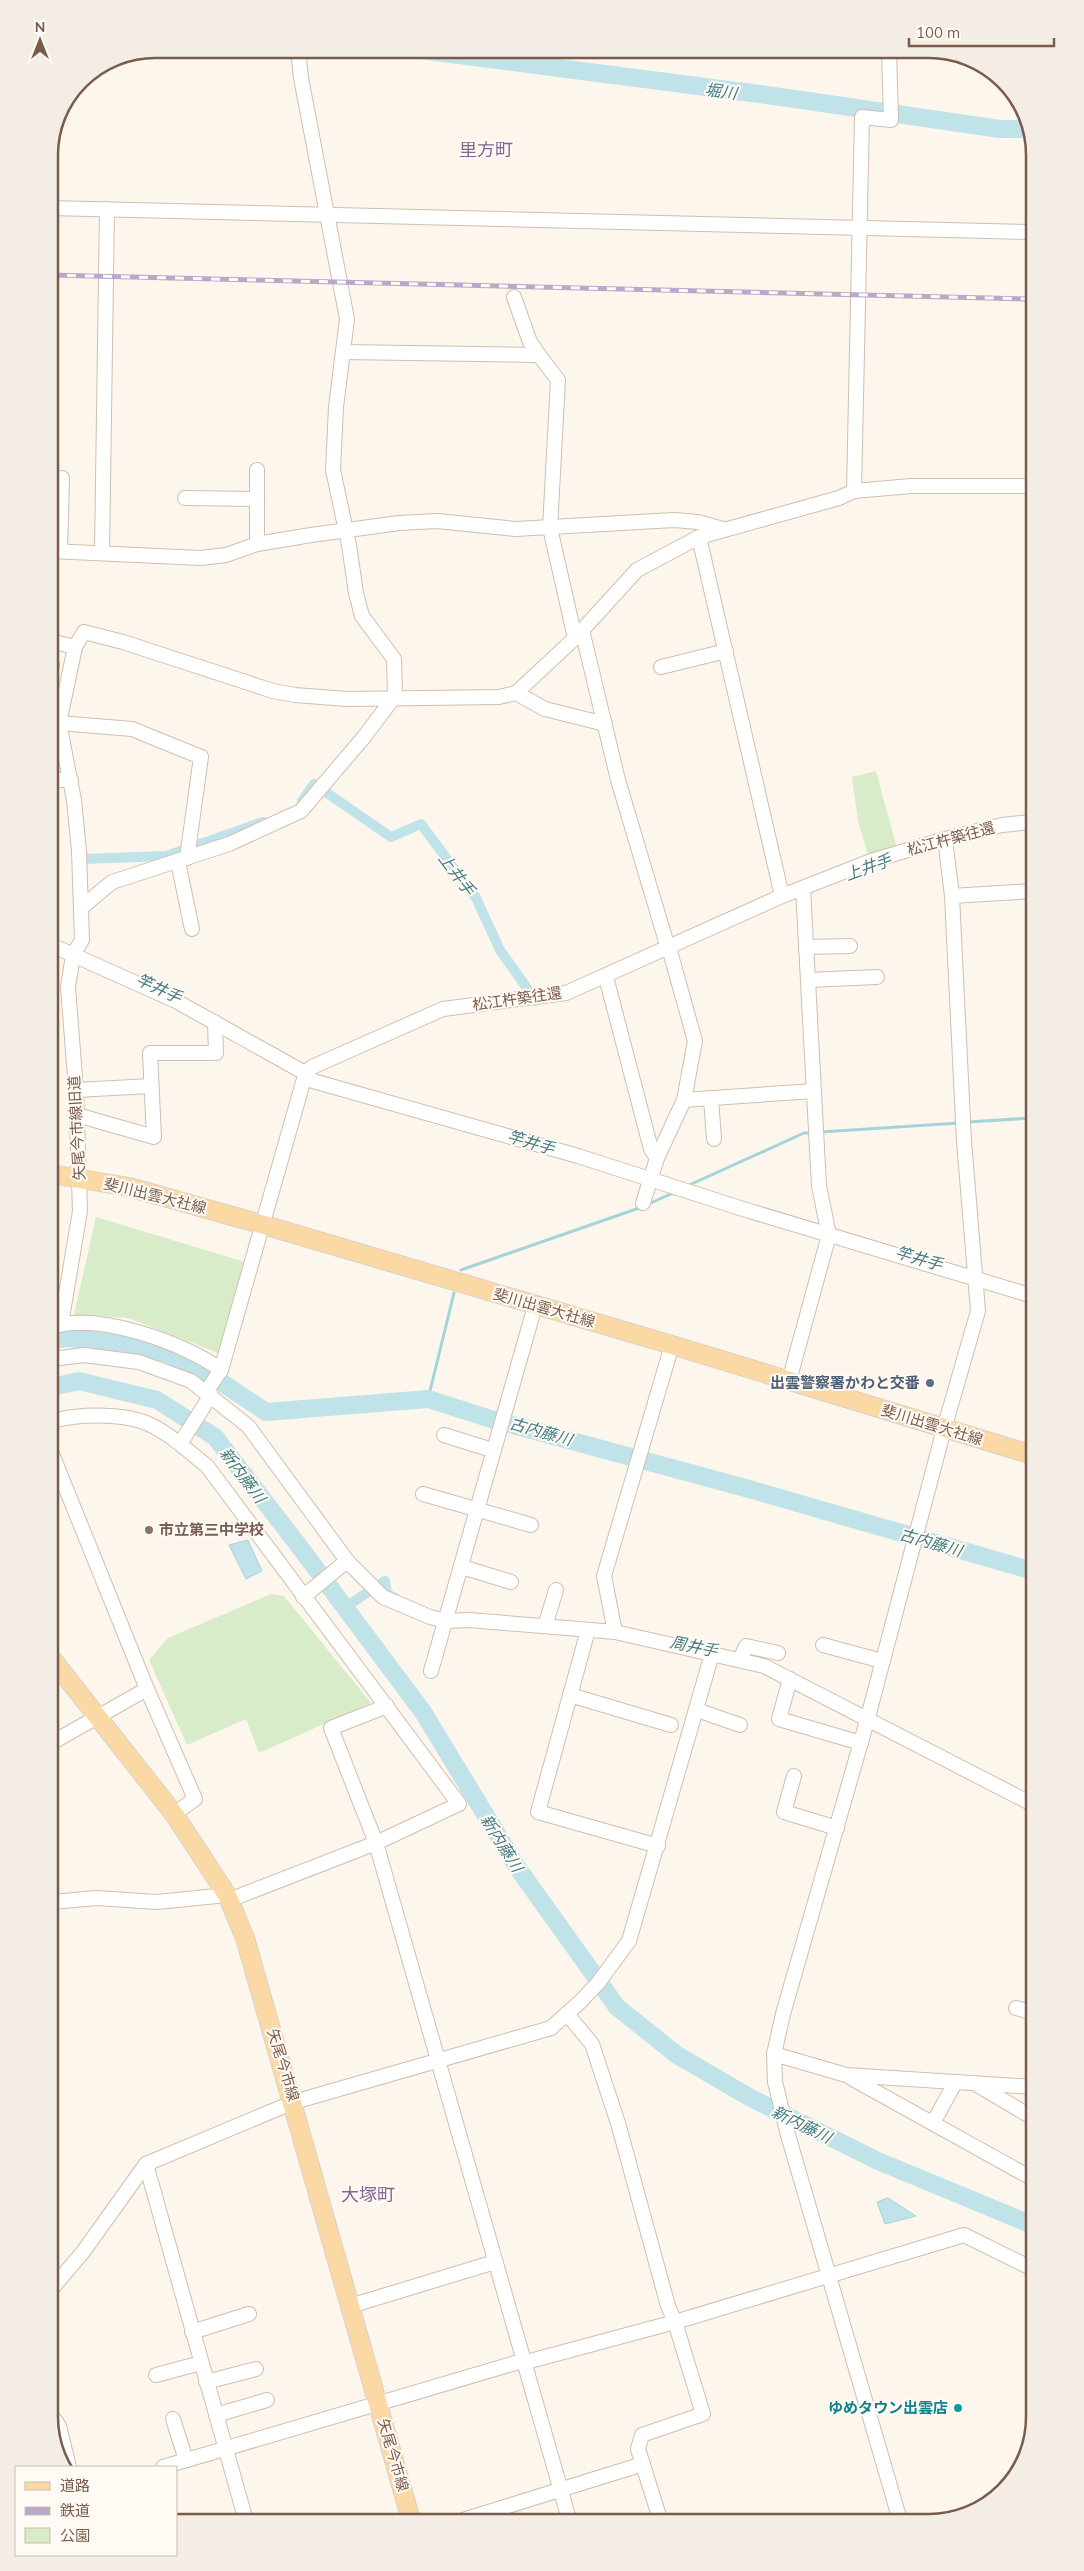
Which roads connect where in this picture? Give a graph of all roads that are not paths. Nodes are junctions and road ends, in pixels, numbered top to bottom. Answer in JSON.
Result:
{"nodes":[{"id":1,"x":299,"y":58,"type":"edge"},
{"id":2,"x":889,"y":58,"type":"edge"},
{"id":3,"x":58,"y":208,"type":"edge"},
{"id":4,"x":106,"y":210,"type":"junction"},
{"id":5,"x":327,"y":214,"type":"junction"},
{"id":6,"x":858,"y":228,"type":"junction"},
{"id":7,"x":1026,"y":232,"type":"edge"},
{"id":8,"x":514,"y":297,"type":"dead end"},
{"id":9,"x":343,"y":352,"type":"junction"},
{"id":10,"x":539,"y":354,"type":"junction"},
{"id":11,"x":257,"y":470,"type":"dead end"},
{"id":12,"x":62,"y":478,"type":"dead end"},
{"id":13,"x":1026,"y":486,"type":"edge"},
{"id":14,"x":854,"y":491,"type":"junction"},
{"id":15,"x":184,"y":498,"type":"dead end"},
{"id":16,"x":257,"y":499,"type":"junction"},
{"id":17,"x":58,"y":520,"type":"edge"},
{"id":18,"x":550,"y":528,"type":"junction"},
{"id":19,"x":723,"y":529,"type":"junction"},
{"id":20,"x":346,"y":531,"type":"junction"},
{"id":21,"x":699,"y":537,"type":"junction"},
{"id":22,"x":257,"y":544,"type":"junction"},
{"id":23,"x":58,"y":551,"type":"edge"},
{"id":24,"x":102,"y":552,"type":"junction"},
{"id":25,"x":579,"y":634,"type":"junction"},
{"id":26,"x":58,"y":643,"type":"edge"},
{"id":27,"x":75,"y":647,"type":"junction"},
{"id":28,"x":726,"y":651,"type":"junction"},
{"id":29,"x":661,"y":667,"type":"dead end"},
{"id":30,"x":516,"y":693,"type":"junction"},
{"id":31,"x":395,"y":696,"type":"junction"},
{"id":32,"x":59,"y":723,"type":"junction"},
{"id":33,"x":605,"y":724,"type":"junction"},
{"id":34,"x":58,"y":780,"type":"edge"},
{"id":35,"x":71,"y":780,"type":"junction"},
{"id":36,"x":1026,"y":823,"type":"edge"},
{"id":37,"x":945,"y":839,"type":"junction"},
{"id":38,"x":182,"y":860,"type":"junction"},
{"id":39,"x":803,"y":888,"type":"junction"},
{"id":40,"x":1026,"y":892,"type":"edge"},
{"id":41,"x":782,"y":896,"type":"junction"},
{"id":42,"x":952,"y":896,"type":"junction"},
{"id":43,"x":82,"y":907,"type":"junction"},
{"id":44,"x":192,"y":929,"type":"dead end"},
{"id":45,"x":850,"y":946,"type":"dead end"},
{"id":46,"x":806,"y":947,"type":"junction"},
{"id":47,"x":58,"y":948,"type":"edge"},
{"id":48,"x":669,"y":948,"type":"junction"},
{"id":49,"x":73,"y":956,"type":"junction"},
{"id":50,"x":606,"y":977,"type":"junction"},
{"id":51,"x":877,"y":977,"type":"dead end"},
{"id":52,"x":808,"y":980,"type":"junction"},
{"id":53,"x":214,"y":1022,"type":"junction"},
{"id":54,"x":306,"y":1074,"type":"junction"},
{"id":55,"x":151,"y":1086,"type":"junction"},
{"id":56,"x":76,"y":1090,"type":"junction"},
{"id":57,"x":814,"y":1091,"type":"junction"},
{"id":58,"x":711,"y":1098,"type":"junction"},
{"id":59,"x":684,"y":1100,"type":"junction"},
{"id":60,"x":77,"y":1115,"type":"junction"},
{"id":61,"x":714,"y":1139,"type":"dead end"},
{"id":62,"x":657,"y":1158,"type":"junction"},
{"id":63,"x":58,"y":1175,"type":"edge"},
{"id":64,"x":80,"y":1178,"type":"junction"},
{"id":65,"x":652,"y":1180,"type":"junction"},
{"id":66,"x":643,"y":1203,"type":"dead end"},
{"id":67,"x":264,"y":1225,"type":"junction"},
{"id":68,"x":829,"y":1236,"type":"junction"},
{"id":69,"x":975,"y":1278,"type":"junction"},
{"id":70,"x":1026,"y":1294,"type":"edge"},
{"id":71,"x":535,"y":1306,"type":"junction"},
{"id":72,"x":58,"y":1321,"type":"edge"},
{"id":73,"x":58,"y":1326,"type":"edge"},
{"id":74,"x":672,"y":1345,"type":"junction"},
{"id":75,"x":58,"y":1358,"type":"edge"},
{"id":76,"x":221,"y":1370,"type":"junction"},
{"id":77,"x":789,"y":1381,"type":"junction"},
{"id":78,"x":208,"y":1394,"type":"junction"},
{"id":79,"x":58,"y":1420,"type":"edge"},
{"id":80,"x":944,"y":1429,"type":"junction"},
{"id":81,"x":444,"y":1435,"type":"dead end"},
{"id":82,"x":180,"y":1444,"type":"junction"},
{"id":83,"x":492,"y":1450,"type":"junction"},
{"id":84,"x":1026,"y":1453,"type":"edge"},
{"id":85,"x":58,"y":1469,"type":"edge"},
{"id":86,"x":422,"y":1494,"type":"dead end"},
{"id":87,"x":478,"y":1512,"type":"junction"},
{"id":88,"x":531,"y":1525,"type":"dead end"},
{"id":89,"x":345,"y":1563,"type":"junction"},
{"id":90,"x":462,"y":1567,"type":"junction"},
{"id":91,"x":511,"y":1582,"type":"dead end"},
{"id":92,"x":556,"y":1590,"type":"dead end"},
{"id":93,"x":304,"y":1596,"type":"junction"},
{"id":94,"x":446,"y":1621,"type":"junction"},
{"id":95,"x":545,"y":1626,"type":"junction"},
{"id":96,"x":588,"y":1630,"type":"junction"},
{"id":97,"x":615,"y":1632,"type":"junction"},
{"id":98,"x":823,"y":1645,"type":"dead end"},
{"id":99,"x":778,"y":1652,"type":"dead end"},
{"id":100,"x":712,"y":1654,"type":"junction"},
{"id":101,"x":740,"y":1660,"type":"junction"},
{"id":102,"x":882,"y":1661,"type":"junction"},
{"id":103,"x":58,"y":1667,"type":"edge"},
{"id":104,"x":431,"y":1671,"type":"dead end"},
{"id":105,"x":790,"y":1679,"type":"junction"},
{"id":106,"x":146,"y":1689,"type":"junction"},
{"id":107,"x":570,"y":1695,"type":"junction"},
{"id":108,"x":387,"y":1706,"type":"junction"},
{"id":109,"x":697,"y":1710,"type":"junction"},
{"id":110,"x":97,"y":1716,"type":"junction"},
{"id":111,"x":867,"y":1721,"type":"junction"},
{"id":112,"x":671,"y":1725,"type":"dead end"},
{"id":113,"x":740,"y":1725,"type":"dead end"},
{"id":114,"x":58,"y":1739,"type":"edge"},
{"id":115,"x":861,"y":1743,"type":"junction"},
{"id":116,"x":794,"y":1776,"type":"dead end"},
{"id":117,"x":1026,"y":1802,"type":"edge"},
{"id":118,"x":174,"y":1814,"type":"junction"},
{"id":119,"x":836,"y":1828,"type":"junction"},
{"id":120,"x":376,"y":1843,"type":"junction"},
{"id":121,"x":658,"y":1846,"type":"junction"},
{"id":122,"x":228,"y":1898,"type":"junction"},
{"id":123,"x":58,"y":1902,"type":"edge"},
{"id":124,"x":1016,"y":2008,"type":"dead end"},
{"id":125,"x":1026,"y":2011,"type":"edge"},
{"id":126,"x":567,"y":2014,"type":"junction"},
{"id":127,"x":774,"y":2054,"type":"junction"},
{"id":128,"x":436,"y":2060,"type":"junction"},
{"id":129,"x":846,"y":2075,"type":"junction"},
{"id":130,"x":955,"y":2083,"type":"junction"},
{"id":131,"x":976,"y":2085,"type":"junction"},
{"id":132,"x":1026,"y":2087,"type":"edge"},
{"id":133,"x":294,"y":2102,"type":"junction"},
{"id":134,"x":1026,"y":2114,"type":"edge"},
{"id":135,"x":933,"y":2123,"type":"junction"},
{"id":136,"x":146,"y":2164,"type":"junction"},
{"id":137,"x":1026,"y":2175,"type":"edge"},
{"id":138,"x":495,"y":2262,"type":"junction"},
{"id":139,"x":1026,"y":2266,"type":"edge"},
{"id":140,"x":830,"y":2274,"type":"junction"},
{"id":141,"x":58,"y":2281,"type":"edge"},
{"id":142,"x":350,"y":2306,"type":"junction"},
{"id":143,"x":249,"y":2314,"type":"dead end"},
{"id":144,"x":676,"y":2322,"type":"junction"},
{"id":145,"x":192,"y":2332,"type":"junction"},
{"id":146,"x":522,"y":2360,"type":"junction"},
{"id":147,"x":201,"y":2363,"type":"junction"},
{"id":148,"x":256,"y":2369,"type":"dead end"},
{"id":149,"x":156,"y":2375,"type":"dead end"},
{"id":150,"x":206,"y":2382,"type":"junction"},
{"id":151,"x":268,"y":2400,"type":"dead end"},
{"id":152,"x":378,"y":2402,"type":"junction"},
{"id":153,"x":216,"y":2415,"type":"junction"},
{"id":154,"x":173,"y":2419,"type":"dead end"},
{"id":155,"x":58,"y":2425,"type":"edge"},
{"id":156,"x":225,"y":2448,"type":"junction"},
{"id":157,"x":67,"y":2458,"type":"edge"},
{"id":158,"x":186,"y":2460,"type":"junction"},
{"id":159,"x":643,"y":2464,"type":"junction"},
{"id":160,"x":166,"y":2466,"type":"edge"},
{"id":161,"x":559,"y":2489,"type":"junction"},
{"id":162,"x":244,"y":2513,"type":"edge"},
{"id":163,"x":409,"y":2513,"type":"edge"},
{"id":164,"x":487,"y":2513,"type":"edge"},
{"id":165,"x":567,"y":2514,"type":"edge"},
{"id":166,"x":658,"y":2514,"type":"edge"},
{"id":167,"x":898,"y":2514,"type":"edge"}],
"edges":[{"from":1,"to":5,"type":"street"},
{"from":2,"to":6,"type":"street"},
{"from":3,"to":4,"type":"street"},
{"from":4,"to":5,"type":"street"},
{"from":4,"to":24,"type":"street"},
{"from":5,"to":6,"type":"street"},
{"from":5,"to":9,"type":"street"},
{"from":6,"to":7,"type":"street"},
{"from":6,"to":14,"type":"street"},
{"from":8,"to":10,"type":"street"},
{"from":9,"to":10,"type":"street"},
{"from":9,"to":20,"type":"street"},
{"from":10,"to":18,"type":"street"},
{"from":11,"to":16,"type":"street"},
{"from":12,"to":17,"type":"street"},
{"from":13,"to":14,"type":"street"},
{"from":14,"to":19,"type":"street"},
{"from":15,"to":16,"type":"street"},
{"from":16,"to":22,"type":"street"},
{"from":18,"to":19,"type":"street"},
{"from":18,"to":20,"type":"street"},
{"from":18,"to":25,"type":"street"},
{"from":19,"to":21,"type":"street"},
{"from":20,"to":22,"type":"street"},
{"from":20,"to":31,"type":"street"},
{"from":21,"to":25,"type":"street"},
{"from":21,"to":28,"type":"street"},
{"from":22,"to":24,"type":"street"},
{"from":23,"to":24,"type":"street"},
{"from":25,"to":30,"type":"street"},
{"from":25,"to":33,"type":"street"},
{"from":26,"to":27,"type":"street"},
{"from":27,"to":31,"type":"street"},
{"from":27,"to":32,"type":"street"},
{"from":28,"to":29,"type":"street"},
{"from":28,"to":41,"type":"street"},
{"from":30,"to":31,"type":"street"},
{"from":30,"to":33,"type":"street"},
{"from":31,"to":38,"type":"street"},
{"from":32,"to":35,"type":"street","name":"矢尾今市線旧道"},
{"from":32,"to":38,"type":"street"},
{"from":33,"to":48,"type":"street"},
{"from":34,"to":35,"type":"street"},
{"from":35,"to":43,"type":"street","name":"矢尾今市線旧道"},
{"from":36,"to":37,"type":"street","name":"松江杵築往還"},
{"from":37,"to":39,"type":"street","name":"松江杵築往還"},
{"from":37,"to":42,"type":"street"},
{"from":38,"to":43,"type":"street"},
{"from":38,"to":44,"type":"street"},
{"from":39,"to":41,"type":"street","name":"松江杵築往還"},
{"from":39,"to":46,"type":"street"},
{"from":40,"to":42,"type":"street"},
{"from":41,"to":48,"type":"street","name":"松江杵築往還"},
{"from":42,"to":69,"type":"street"},
{"from":43,"to":49,"type":"street","name":"矢尾今市線旧道"},
{"from":45,"to":46,"type":"street"},
{"from":46,"to":52,"type":"street"},
{"from":47,"to":49,"type":"street"},
{"from":48,"to":50,"type":"street","name":"松江杵築往還"},
{"from":48,"to":59,"type":"street"},
{"from":49,"to":53,"type":"street"},
{"from":49,"to":56,"type":"street","name":"矢尾今市線旧道"},
{"from":50,"to":54,"type":"street","name":"松江杵築往還"},
{"from":50,"to":62,"type":"street"},
{"from":51,"to":52,"type":"street"},
{"from":52,"to":57,"type":"street"},
{"from":53,"to":54,"type":"street"},
{"from":53,"to":55,"type":"street"},
{"from":54,"to":65,"type":"street"},
{"from":54,"to":67,"type":"street"},
{"from":55,"to":56,"type":"street"},
{"from":55,"to":60,"type":"street"},
{"from":56,"to":60,"type":"street","name":"矢尾今市線旧道"},
{"from":57,"to":58,"type":"street"},
{"from":57,"to":68,"type":"street"},
{"from":58,"to":59,"type":"street"},
{"from":58,"to":61,"type":"street"},
{"from":59,"to":62,"type":"street"},
{"from":60,"to":64,"type":"street","name":"矢尾今市線旧道"},
{"from":62,"to":65,"type":"street"},
{"from":63,"to":64,"type":"main road","name":"斐川出雲大社線"},
{"from":64,"to":67,"type":"main road","name":"斐川出雲大社線"},
{"from":64,"to":72,"type":"street","name":"矢尾今市線旧道"},
{"from":65,"to":66,"type":"street"},
{"from":65,"to":68,"type":"street"},
{"from":67,"to":71,"type":"main road","name":"斐川出雲大社線"},
{"from":67,"to":76,"type":"street"},
{"from":68,"to":69,"type":"street"},
{"from":68,"to":77,"type":"street"},
{"from":69,"to":70,"type":"street"},
{"from":69,"to":80,"type":"street"},
{"from":71,"to":74,"type":"main road","name":"斐川出雲大社線"},
{"from":71,"to":83,"type":"street"},
{"from":73,"to":76,"type":"street"},
{"from":74,"to":77,"type":"main road","name":"斐川出雲大社線"},
{"from":74,"to":97,"type":"street"},
{"from":75,"to":78,"type":"street"},
{"from":76,"to":78,"type":"street"},
{"from":77,"to":80,"type":"main road","name":"斐川出雲大社線"},
{"from":78,"to":82,"type":"street"},
{"from":78,"to":89,"type":"street"},
{"from":79,"to":82,"type":"street"},
{"from":80,"to":84,"type":"main road","name":"斐川出雲大社線"},
{"from":80,"to":102,"type":"street"},
{"from":81,"to":83,"type":"street"},
{"from":82,"to":93,"type":"street"},
{"from":83,"to":87,"type":"street"},
{"from":85,"to":106,"type":"street"},
{"from":86,"to":87,"type":"street"},
{"from":87,"to":88,"type":"street"},
{"from":87,"to":90,"type":"street"},
{"from":89,"to":93,"type":"street"},
{"from":89,"to":94,"type":"street"},
{"from":90,"to":91,"type":"street"},
{"from":90,"to":94,"type":"street"},
{"from":92,"to":95,"type":"street"},
{"from":93,"to":108,"type":"street"},
{"from":94,"to":95,"type":"street"},
{"from":94,"to":104,"type":"street"},
{"from":95,"to":96,"type":"street"},
{"from":96,"to":97,"type":"street"},
{"from":96,"to":107,"type":"street"},
{"from":97,"to":100,"type":"street"},
{"from":98,"to":102,"type":"street"},
{"from":99,"to":101,"type":"street"},
{"from":100,"to":101,"type":"street"},
{"from":100,"to":109,"type":"street"},
{"from":101,"to":105,"type":"street"},
{"from":102,"to":111,"type":"street"},
{"from":103,"to":110,"type":"main road","name":"矢尾今市線"},
{"from":105,"to":111,"type":"street"},
{"from":105,"to":115,"type":"street"},
{"from":106,"to":110,"type":"street"},
{"from":106,"to":118,"type":"street"},
{"from":107,"to":112,"type":"street"},
{"from":107,"to":121,"type":"street"},
{"from":108,"to":120,"type":"street"},
{"from":108,"to":120,"type":"street"},
{"from":109,"to":113,"type":"street"},
{"from":109,"to":121,"type":"street"},
{"from":110,"to":114,"type":"street"},
{"from":110,"to":118,"type":"main road","name":"矢尾今市線"},
{"from":111,"to":115,"type":"street"},
{"from":111,"to":117,"type":"street"},
{"from":115,"to":119,"type":"street"},
{"from":116,"to":119,"type":"street"},
{"from":118,"to":122,"type":"main road","name":"矢尾今市線"},
{"from":119,"to":127,"type":"street"},
{"from":120,"to":122,"type":"street"},
{"from":120,"to":128,"type":"street"},
{"from":121,"to":126,"type":"street"},
{"from":122,"to":123,"type":"street"},
{"from":122,"to":133,"type":"main road","name":"矢尾今市線"},
{"from":124,"to":125,"type":"street"},
{"from":126,"to":128,"type":"street"},
{"from":126,"to":144,"type":"street"},
{"from":127,"to":129,"type":"street"},
{"from":127,"to":140,"type":"street"},
{"from":128,"to":133,"type":"street"},
{"from":128,"to":138,"type":"street"},
{"from":129,"to":130,"type":"street"},
{"from":129,"to":135,"type":"street"},
{"from":130,"to":131,"type":"street"},
{"from":130,"to":135,"type":"street"},
{"from":131,"to":132,"type":"street"},
{"from":131,"to":134,"type":"street"},
{"from":133,"to":136,"type":"street"},
{"from":133,"to":142,"type":"main road","name":"矢尾今市線"},
{"from":135,"to":137,"type":"street"},
{"from":136,"to":141,"type":"street"},
{"from":136,"to":145,"type":"street"},
{"from":138,"to":142,"type":"street"},
{"from":138,"to":146,"type":"street"},
{"from":139,"to":140,"type":"street"},
{"from":140,"to":144,"type":"street"},
{"from":140,"to":167,"type":"street"},
{"from":142,"to":152,"type":"main road","name":"矢尾今市線"},
{"from":143,"to":145,"type":"street"},
{"from":144,"to":146,"type":"street"},
{"from":144,"to":159,"type":"street"},
{"from":145,"to":147,"type":"street"},
{"from":146,"to":152,"type":"street"},
{"from":146,"to":161,"type":"street"},
{"from":147,"to":149,"type":"street"},
{"from":147,"to":150,"type":"street"},
{"from":148,"to":150,"type":"street"},
{"from":150,"to":153,"type":"street"},
{"from":151,"to":153,"type":"street"},
{"from":152,"to":156,"type":"street"},
{"from":152,"to":163,"type":"main road","name":"矢尾今市線"},
{"from":153,"to":156,"type":"street"},
{"from":154,"to":158,"type":"street"},
{"from":155,"to":157,"type":"street"},
{"from":156,"to":158,"type":"street"},
{"from":156,"to":162,"type":"street"},
{"from":158,"to":160,"type":"street"},
{"from":159,"to":161,"type":"street"},
{"from":159,"to":166,"type":"street"},
{"from":161,"to":164,"type":"street"},
{"from":161,"to":165,"type":"street"}]}
